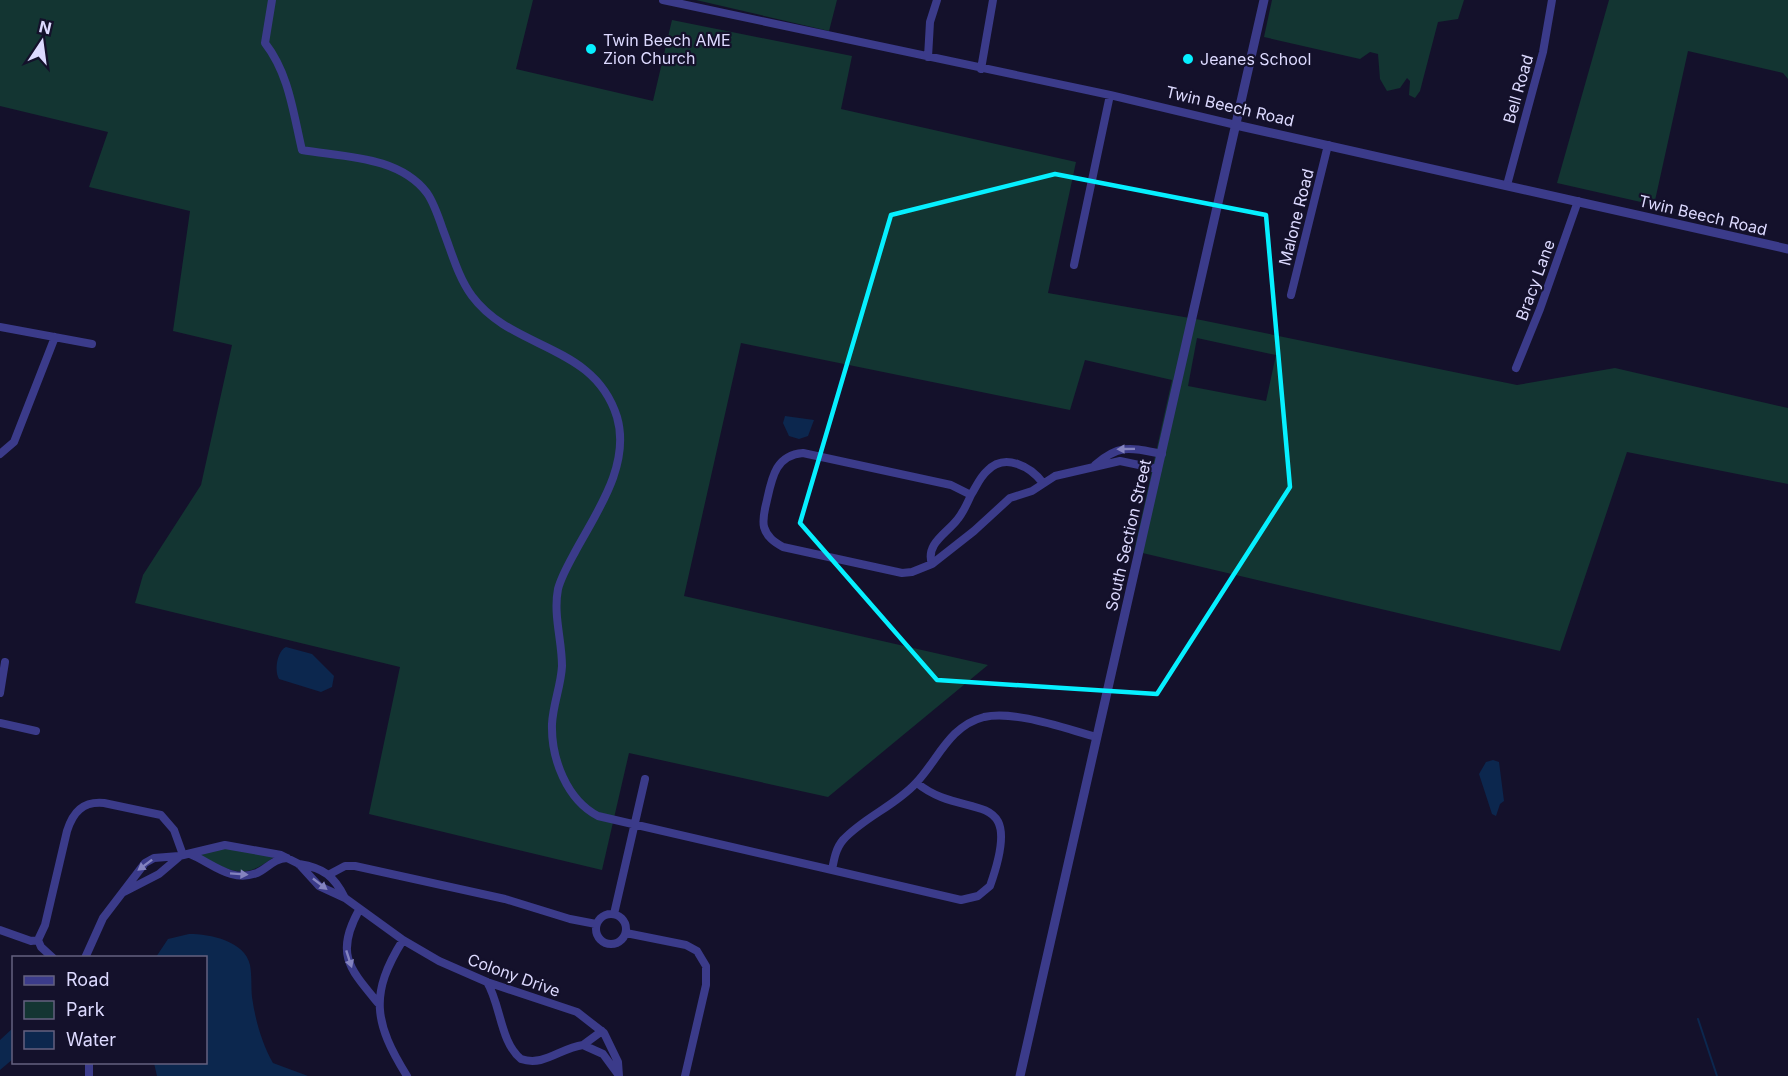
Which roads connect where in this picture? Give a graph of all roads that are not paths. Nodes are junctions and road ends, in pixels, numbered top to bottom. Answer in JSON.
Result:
{"nodes":[{"id":1,"x":272,"y":0,"type":"edge"},
{"id":2,"x":663,"y":0,"type":"edge"},
{"id":3,"x":937,"y":0,"type":"edge"},
{"id":4,"x":993,"y":0,"type":"edge"},
{"id":5,"x":1264,"y":0,"type":"edge"},
{"id":6,"x":1552,"y":0,"type":"edge"},
{"id":7,"x":928,"y":57,"type":"junction"},
{"id":8,"x":981,"y":69,"type":"junction"},
{"id":9,"x":1110,"y":95,"type":"junction"},
{"id":10,"x":1236,"y":125,"type":"junction"},
{"id":11,"x":1328,"y":145,"type":"junction"},
{"id":12,"x":1506,"y":185,"type":"junction"},
{"id":13,"x":1578,"y":201,"type":"junction"},
{"id":14,"x":1788,"y":249,"type":"edge"},
{"id":15,"x":1074,"y":265,"type":"dead end"},
{"id":16,"x":1290,"y":295,"type":"dead end"},
{"id":17,"x":0,"y":327,"type":"edge"},
{"id":18,"x":55,"y":338,"type":"junction"},
{"id":19,"x":92,"y":344,"type":"dead end"},
{"id":20,"x":1516,"y":368,"type":"dead end"},
{"id":21,"x":0,"y":454,"type":"edge"},
{"id":22,"x":1162,"y":454,"type":"junction"},
{"id":23,"x":1095,"y":466,"type":"junction"},
{"id":24,"x":1158,"y":470,"type":"junction"},
{"id":25,"x":1044,"y":483,"type":"junction"},
{"id":26,"x":971,"y":495,"type":"junction"},
{"id":27,"x":932,"y":564,"type":"junction"},
{"id":28,"x":5,"y":662,"type":"dead end"},
{"id":29,"x":0,"y":693,"type":"edge"},
{"id":30,"x":0,"y":723,"type":"edge"},
{"id":31,"x":36,"y":731,"type":"dead end"},
{"id":32,"x":1097,"y":737,"type":"junction"},
{"id":33,"x":645,"y":779,"type":"dead end"},
{"id":34,"x":917,"y":783,"type":"junction"},
{"id":35,"x":634,"y":826,"type":"junction"},
{"id":36,"x":184,"y":855,"type":"junction"},
{"id":37,"x":288,"y":858,"type":"junction"},
{"id":38,"x":299,"y":864,"type":"junction"},
{"id":39,"x":832,"y":870,"type":"junction"},
{"id":40,"x":330,"y":874,"type":"junction"},
{"id":41,"x":123,"y":893,"type":"junction"},
{"id":42,"x":345,"y":898,"type":"junction"},
{"id":43,"x":359,"y":910,"type":"junction"},
{"id":44,"x":614,"y":914,"type":"junction"},
{"id":45,"x":596,"y":924,"type":"junction"},
{"id":46,"x":0,"y":930,"type":"edge"},
{"id":47,"x":626,"y":933,"type":"junction"},
{"id":48,"x":38,"y":940,"type":"junction"},
{"id":49,"x":403,"y":940,"type":"junction"},
{"id":50,"x":53,"y":956,"type":"edge"},
{"id":51,"x":85,"y":956,"type":"edge"},
{"id":52,"x":487,"y":982,"type":"junction"},
{"id":53,"x":378,"y":1003,"type":"junction"},
{"id":54,"x":602,"y":1032,"type":"junction"},
{"id":55,"x":583,"y":1045,"type":"junction"},
{"id":56,"x":407,"y":1076,"type":"edge"},
{"id":57,"x":619,"y":1076,"type":"edge"},
{"id":58,"x":685,"y":1076,"type":"edge"},
{"id":59,"x":1020,"y":1076,"type":"edge"}],
"edges":[{"from":1,"to":35,"type":"street"},
{"from":2,"to":7,"type":"street","name":"Twin Beech Road"},
{"from":3,"to":7,"type":"street"},
{"from":4,"to":8,"type":"street"},
{"from":5,"to":10,"type":"street","name":"South Section Street"},
{"from":6,"to":12,"type":"street","name":"Bell Road"},
{"from":7,"to":8,"type":"street","name":"Twin Beech Road"},
{"from":8,"to":9,"type":"street","name":"Twin Beech Road"},
{"from":9,"to":10,"type":"street","name":"Twin Beech Road"},
{"from":9,"to":15,"type":"street"},
{"from":10,"to":11,"type":"street","name":"Twin Beech Road"},
{"from":10,"to":22,"type":"street","name":"South Section Street"},
{"from":11,"to":12,"type":"street","name":"Twin Beech Road"},
{"from":11,"to":16,"type":"street","name":"Malone Road"},
{"from":12,"to":13,"type":"street","name":"Twin Beech Road"},
{"from":13,"to":14,"type":"street","name":"Twin Beech Road"},
{"from":13,"to":20,"type":"street","name":"Bracy Lane"},
{"from":17,"to":18,"type":"street"},
{"from":18,"to":19,"type":"street"},
{"from":18,"to":21,"type":"street"},
{"from":22,"to":23,"type":"street","one_way":true},
{"from":22,"to":24,"type":"street","name":"South Section Street"},
{"from":23,"to":24,"type":"street"},
{"from":23,"to":25,"type":"street"},
{"from":24,"to":32,"type":"street","name":"South Section Street"},
{"from":25,"to":26,"type":"street"},
{"from":25,"to":27,"type":"street"},
{"from":26,"to":27,"type":"street"},
{"from":26,"to":27,"type":"street"},
{"from":28,"to":29,"type":"street"},
{"from":30,"to":31,"type":"street"},
{"from":32,"to":34,"type":"street"},
{"from":32,"to":59,"type":"street","name":"South Section Street"},
{"from":33,"to":35,"type":"street"},
{"from":34,"to":39,"type":"street"},
{"from":34,"to":39,"type":"street"},
{"from":35,"to":39,"type":"street"},
{"from":35,"to":44,"type":"street"},
{"from":36,"to":37,"type":"street","name":"Colony Drive"},
{"from":36,"to":37,"type":"street","one_way":true},
{"from":36,"to":41,"type":"street"},
{"from":36,"to":41,"type":"street","name":"Colony Drive","one_way":true},
{"from":36,"to":48,"type":"street"},
{"from":37,"to":38,"type":"street","name":"Colony Drive"},
{"from":38,"to":40,"type":"street","name":"Colony Drive"},
{"from":38,"to":42,"type":"street","name":"Colony Drive","one_way":true},
{"from":40,"to":42,"type":"street","name":"Colony Drive"},
{"from":40,"to":45,"type":"street"},
{"from":41,"to":51,"type":"street","name":"Colony Drive"},
{"from":42,"to":43,"type":"street","name":"Colony Drive"},
{"from":43,"to":49,"type":"street","name":"Colony Drive"},
{"from":43,"to":53,"type":"street","one_way":true},
{"from":44,"to":45,"type":"street"},
{"from":44,"to":47,"type":"street"},
{"from":45,"to":47,"type":"street"},
{"from":46,"to":48,"type":"street"},
{"from":47,"to":58,"type":"street"},
{"from":48,"to":50,"type":"street"},
{"from":49,"to":52,"type":"street","name":"Colony Drive"},
{"from":49,"to":53,"type":"street"},
{"from":52,"to":54,"type":"street","name":"Colony Drive"},
{"from":52,"to":55,"type":"street"},
{"from":53,"to":56,"type":"street"},
{"from":54,"to":55,"type":"street"},
{"from":54,"to":57,"type":"street","name":"Colony Drive"},
{"from":55,"to":57,"type":"street"}]}
